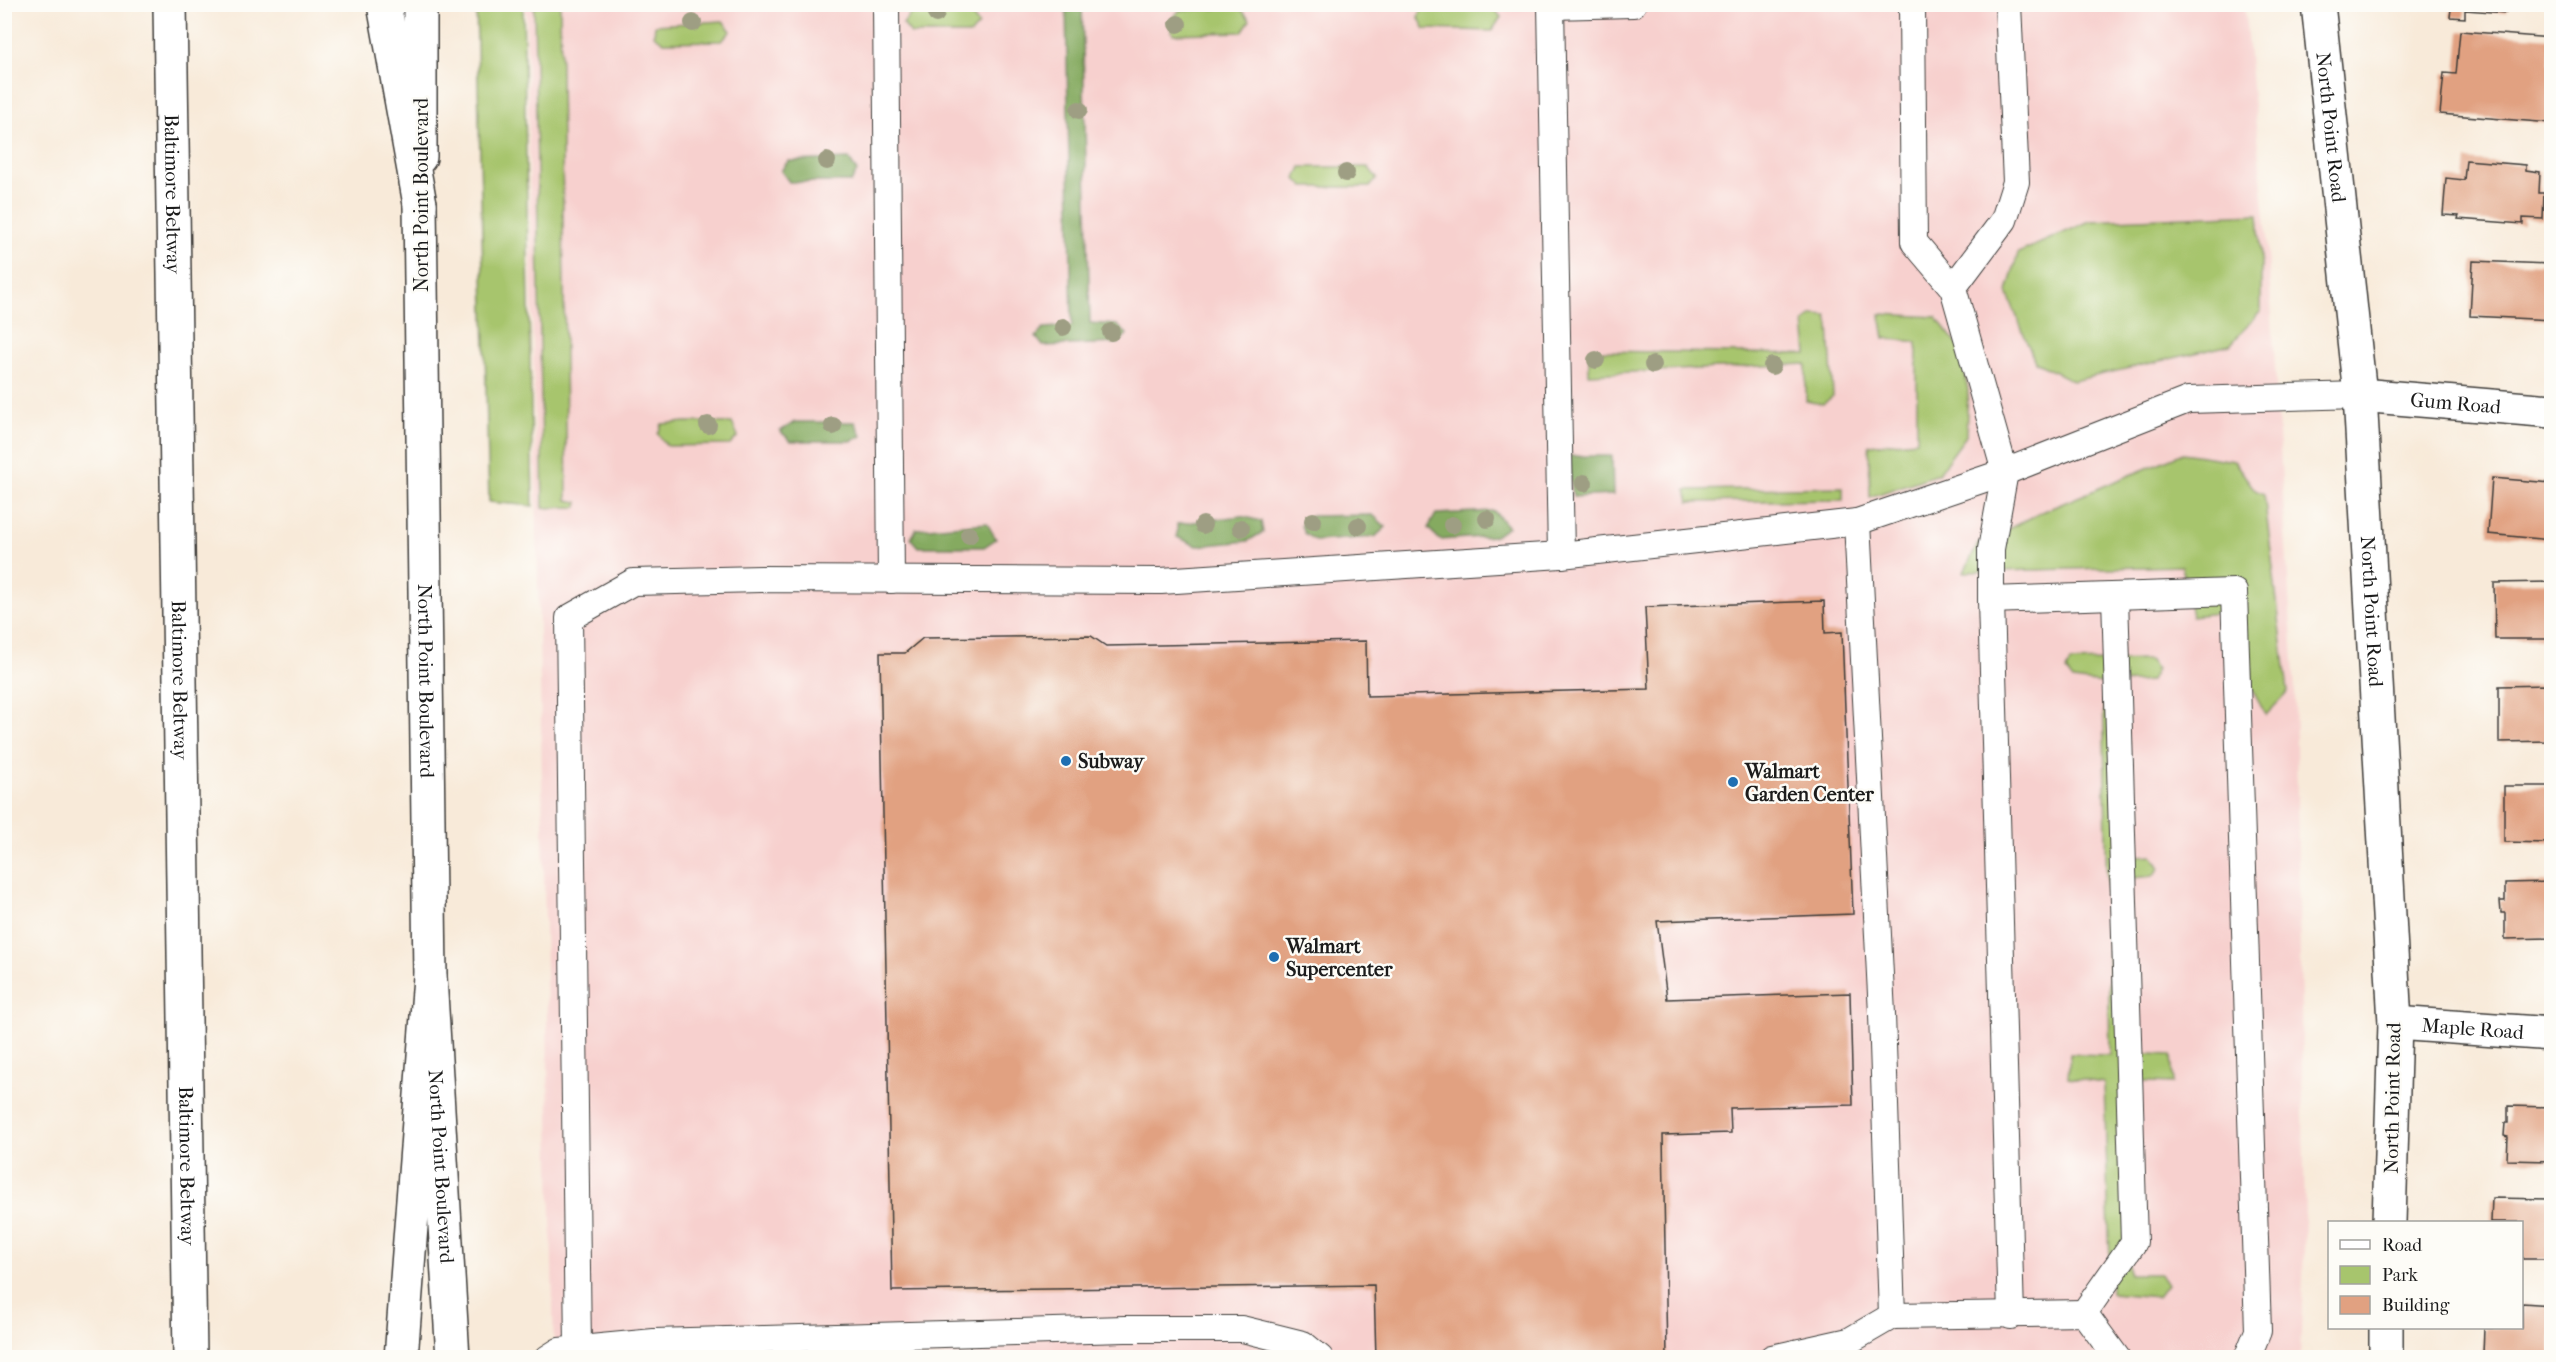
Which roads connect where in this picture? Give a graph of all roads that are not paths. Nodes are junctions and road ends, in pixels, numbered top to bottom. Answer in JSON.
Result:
{"nodes":[{"id":1,"x":170,"y":4,"type":"edge"},
{"id":2,"x":384,"y":4,"type":"edge"},
{"id":3,"x":420,"y":4,"type":"edge"},
{"id":4,"x":886,"y":4,"type":"edge"},
{"id":5,"x":1634,"y":4,"type":"edge"},
{"id":6,"x":1912,"y":4,"type":"edge"},
{"id":7,"x":2008,"y":4,"type":"edge"},
{"id":8,"x":2318,"y":4,"type":"edge"},
{"id":9,"x":1551,"y":5,"type":"edge"},
{"id":10,"x":420,"y":204,"type":"junction"},
{"id":11,"x":1953,"y":288,"type":"junction"},
{"id":12,"x":2360,"y":395,"type":"junction"},
{"id":13,"x":2552,"y":411,"type":"edge"},
{"id":14,"x":2005,"y":472,"type":"junction"},
{"id":15,"x":1857,"y":522,"type":"junction"},
{"id":16,"x":1561,"y":555,"type":"junction"},
{"id":17,"x":891,"y":580,"type":"junction"},
{"id":18,"x":2115,"y":596,"type":"junction"},
{"id":19,"x":1991,"y":600,"type":"junction"},
{"id":20,"x":430,"y":977,"type":"junction"},
{"id":21,"x":2395,"y":1023,"type":"junction"},
{"id":22,"x":2552,"y":1034,"type":"edge"},
{"id":23,"x":2389,"y":1221,"type":"edge"},
{"id":24,"x":2084,"y":1312,"type":"junction"},
{"id":25,"x":1892,"y":1316,"type":"junction"},
{"id":26,"x":2012,"y":1316,"type":"junction"},
{"id":27,"x":2386,"y":1329,"type":"edge"},
{"id":28,"x":578,"y":1349,"type":"junction"},
{"id":29,"x":190,"y":1358,"type":"edge"},
{"id":30,"x":401,"y":1358,"type":"edge"},
{"id":31,"x":453,"y":1358,"type":"edge"},
{"id":32,"x":548,"y":1358,"type":"edge"},
{"id":33,"x":1320,"y":1358,"type":"edge"},
{"id":34,"x":1772,"y":1358,"type":"edge"},
{"id":35,"x":2117,"y":1358,"type":"edge"},
{"id":36,"x":2247,"y":1358,"type":"edge"},
{"id":37,"x":2386,"y":1358,"type":"edge"}],
"edges":[{"from":1,"to":29,"type":"main road","name":"Baltimore Beltway"},
{"from":2,"to":10,"type":"main road"},
{"from":3,"to":10,"type":"main road","name":"North Point Boulevard"},
{"from":4,"to":17,"type":"lane"},
{"from":5,"to":9,"type":"lane"},
{"from":6,"to":11,"type":"lane"},
{"from":7,"to":11,"type":"lane"},
{"from":8,"to":12,"type":"main road","name":"North Point Road"},
{"from":9,"to":16,"type":"lane"},
{"from":10,"to":20,"type":"main road","name":"North Point Boulevard"},
{"from":11,"to":14,"type":"lane"},
{"from":12,"to":13,"type":"main road","name":"Gum Road"},
{"from":12,"to":14,"type":"lane"},
{"from":12,"to":21,"type":"main road","name":"North Point Road"},
{"from":14,"to":15,"type":"lane"},
{"from":14,"to":19,"type":"lane"},
{"from":15,"to":16,"type":"lane"},
{"from":15,"to":25,"type":"lane"},
{"from":16,"to":17,"type":"lane"},
{"from":17,"to":28,"type":"lane"},
{"from":18,"to":19,"type":"lane"},
{"from":18,"to":24,"type":"lane"},
{"from":18,"to":36,"type":"lane"},
{"from":19,"to":26,"type":"lane"},
{"from":20,"to":30,"type":"main road"},
{"from":20,"to":31,"type":"main road","name":"North Point Boulevard"},
{"from":21,"to":22,"type":"main road","name":"Maple Road"},
{"from":21,"to":23,"type":"main road","name":"North Point Road"},
{"from":24,"to":26,"type":"lane"},
{"from":24,"to":35,"type":"lane"},
{"from":25,"to":26,"type":"lane"},
{"from":25,"to":34,"type":"lane"},
{"from":27,"to":37,"type":"main road"},
{"from":28,"to":32,"type":"lane"},
{"from":28,"to":33,"type":"lane"}]}
